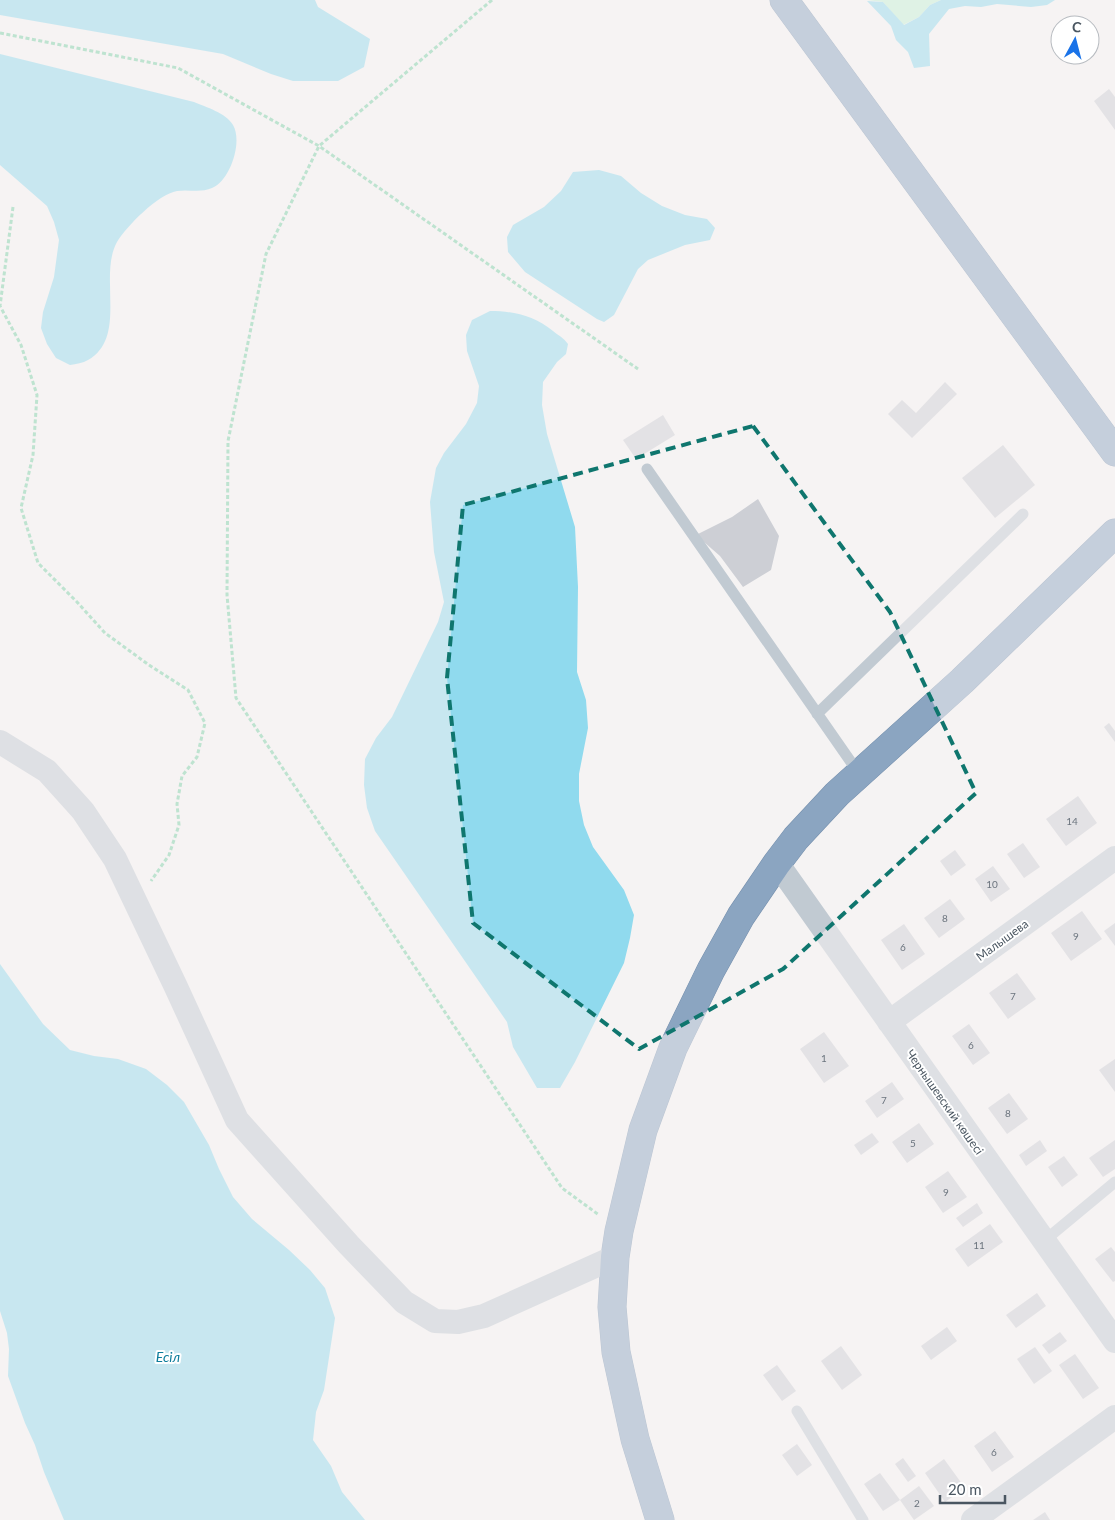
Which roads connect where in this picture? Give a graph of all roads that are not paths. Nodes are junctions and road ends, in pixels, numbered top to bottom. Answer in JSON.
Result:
{"nodes":[{"id":1,"x":784,"y":0,"type":"edge"},
{"id":2,"x":1115,"y":452,"type":"edge"},
{"id":3,"x":647,"y":469,"type":"dead end"},
{"id":4,"x":1023,"y":514,"type":"dead end"},
{"id":5,"x":1115,"y":534,"type":"edge"},
{"id":6,"x":817,"y":714,"type":"junction"},
{"id":7,"x":0,"y":742,"type":"edge"},
{"id":8,"x":860,"y":775,"type":"junction"},
{"id":9,"x":1115,"y":858,"type":"edge"},
{"id":10,"x":776,"y":863,"type":"junction"},
{"id":11,"x":889,"y":1022,"type":"junction"},
{"id":12,"x":1115,"y":1182,"type":"edge"},
{"id":13,"x":1044,"y":1240,"type":"junction"},
{"id":14,"x":615,"y":1257,"type":"junction"},
{"id":15,"x":1115,"y":1342,"type":"edge"},
{"id":16,"x":797,"y":1411,"type":"dead end"},
{"id":17,"x":1115,"y":1417,"type":"edge"},
{"id":18,"x":660,"y":1520,"type":"edge"},
{"id":19,"x":863,"y":1520,"type":"edge"},
{"id":20,"x":974,"y":1520,"type":"edge"}],
"edges":[{"from":1,"to":2,"type":"highway"},
{"from":3,"to":6,"type":"lane"},
{"from":4,"to":6,"type":"lane"},
{"from":5,"to":8,"type":"highway"},
{"from":6,"to":8,"type":"lane"},
{"from":7,"to":14,"type":"street"},
{"from":8,"to":10,"type":"highway"},
{"from":9,"to":11,"type":"street","name":"Малышева"},
{"from":10,"to":11,"type":"street","name":"Чернышевский көшесі"},
{"from":10,"to":14,"type":"highway"},
{"from":11,"to":13,"type":"street","name":"Чернышевский көшесі"},
{"from":12,"to":13,"type":"lane"},
{"from":13,"to":15,"type":"street","name":"Чернышевский көшесі"},
{"from":14,"to":18,"type":"highway"},
{"from":16,"to":19,"type":"lane"},
{"from":17,"to":20,"type":"street"}]}
